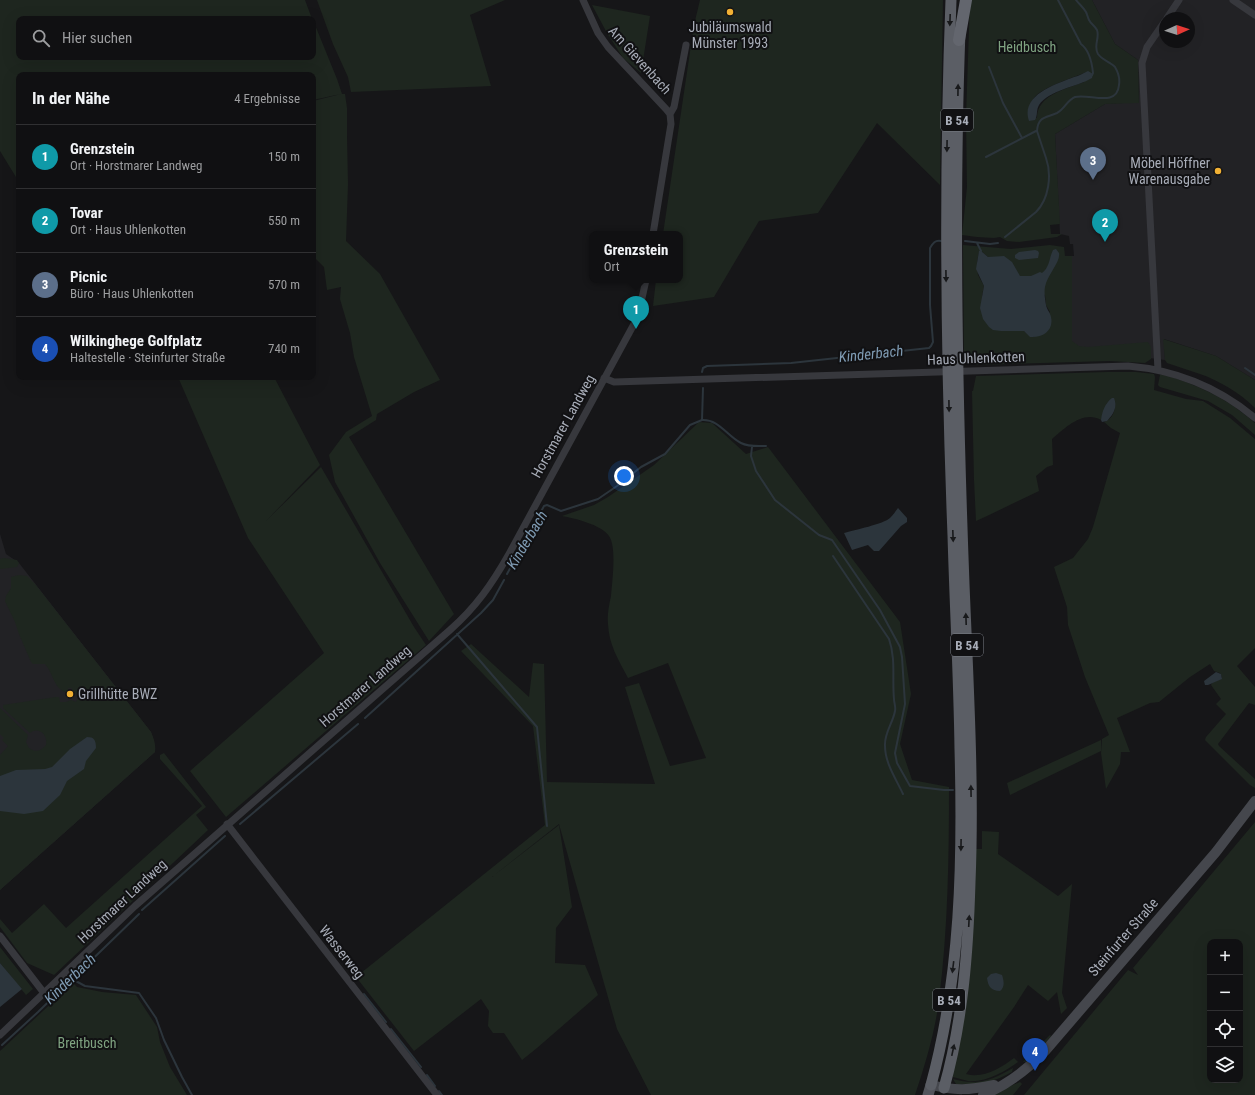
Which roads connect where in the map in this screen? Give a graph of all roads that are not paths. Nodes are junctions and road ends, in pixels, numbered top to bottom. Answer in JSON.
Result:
{"nodes":[{"id":1,"x":584,"y":0,"type":"edge"},
{"id":2,"x":951,"y":0,"type":"edge"},
{"id":3,"x":961,"y":0,"type":"edge"},
{"id":4,"x":966,"y":0,"type":"edge"},
{"id":5,"x":1179,"y":0,"type":"edge"},
{"id":6,"x":1233,"y":0,"type":"edge"},
{"id":7,"x":1171,"y":12,"type":"edge"},
{"id":8,"x":1255,"y":15,"type":"edge"},
{"id":9,"x":1159,"y":30,"type":"edge"},
{"id":10,"x":959,"y":40,"type":"junction"},
{"id":11,"x":686,"y":45,"type":"dead end"},
{"id":12,"x":670,"y":114,"type":"junction"},
{"id":13,"x":653,"y":231,"type":"edge"},
{"id":14,"x":645,"y":283,"type":"edge"},
{"id":15,"x":1158,"y":370,"type":"junction"},
{"id":16,"x":604,"y":378,"type":"junction"},
{"id":17,"x":1255,"y":418,"type":"edge"},
{"id":18,"x":1255,"y":801,"type":"edge"},
{"id":19,"x":227,"y":824,"type":"junction"},
{"id":20,"x":0,"y":936,"type":"edge"},
{"id":21,"x":44,"y":993,"type":"junction"},
{"id":22,"x":0,"y":1035,"type":"edge"},
{"id":23,"x":1005,"y":1083,"type":"junction"},
{"id":24,"x":929,"y":1090,"type":"edge"},
{"id":25,"x":942,"y":1091,"type":"edge"},
{"id":26,"x":437,"y":1095,"type":"edge"},
{"id":27,"x":983,"y":1095,"type":"edge"}],
"edges":[{"from":1,"to":12,"type":"street","name":"Am Gievenbach"},
{"from":2,"to":24,"type":"highway","number":"B 54","one_way":true},
{"from":3,"to":10,"type":"highway","number":"B 54"},
{"from":4,"to":10,"type":"highway"},
{"from":5,"to":7,"type":"street"},
{"from":6,"to":8,"type":"street"},
{"from":9,"to":15,"type":"street"},
{"from":25,"to":10,"type":"highway","number":"B 54","one_way":true},
{"from":11,"to":12,"type":"street"},
{"from":12,"to":13,"type":"street"},
{"from":14,"to":16,"type":"street","name":"Horstmarer Landweg"},
{"from":15,"to":16,"type":"street","name":"Haus Uhlenkotten"},
{"from":15,"to":17,"type":"street","name":"Haus Uhlenkotten"},
{"from":16,"to":19,"type":"street","name":"Horstmarer Landweg"},
{"from":18,"to":23,"type":"main road","name":"Steinfurter Straße"},
{"from":19,"to":21,"type":"street","name":"Horstmarer Landweg"},
{"from":19,"to":26,"type":"street","name":"Wasserweg"},
{"from":20,"to":21,"type":"street"},
{"from":21,"to":22,"type":"street","name":"Horstmarer Landweg"},
{"from":23,"to":25,"type":"main road","name":"Steinfurter Straße"},
{"from":23,"to":27,"type":"main road","name":"Steinfurter Straße"},
{"from":24,"to":25,"type":"main road","name":"Steinfurter Straße"}]}
